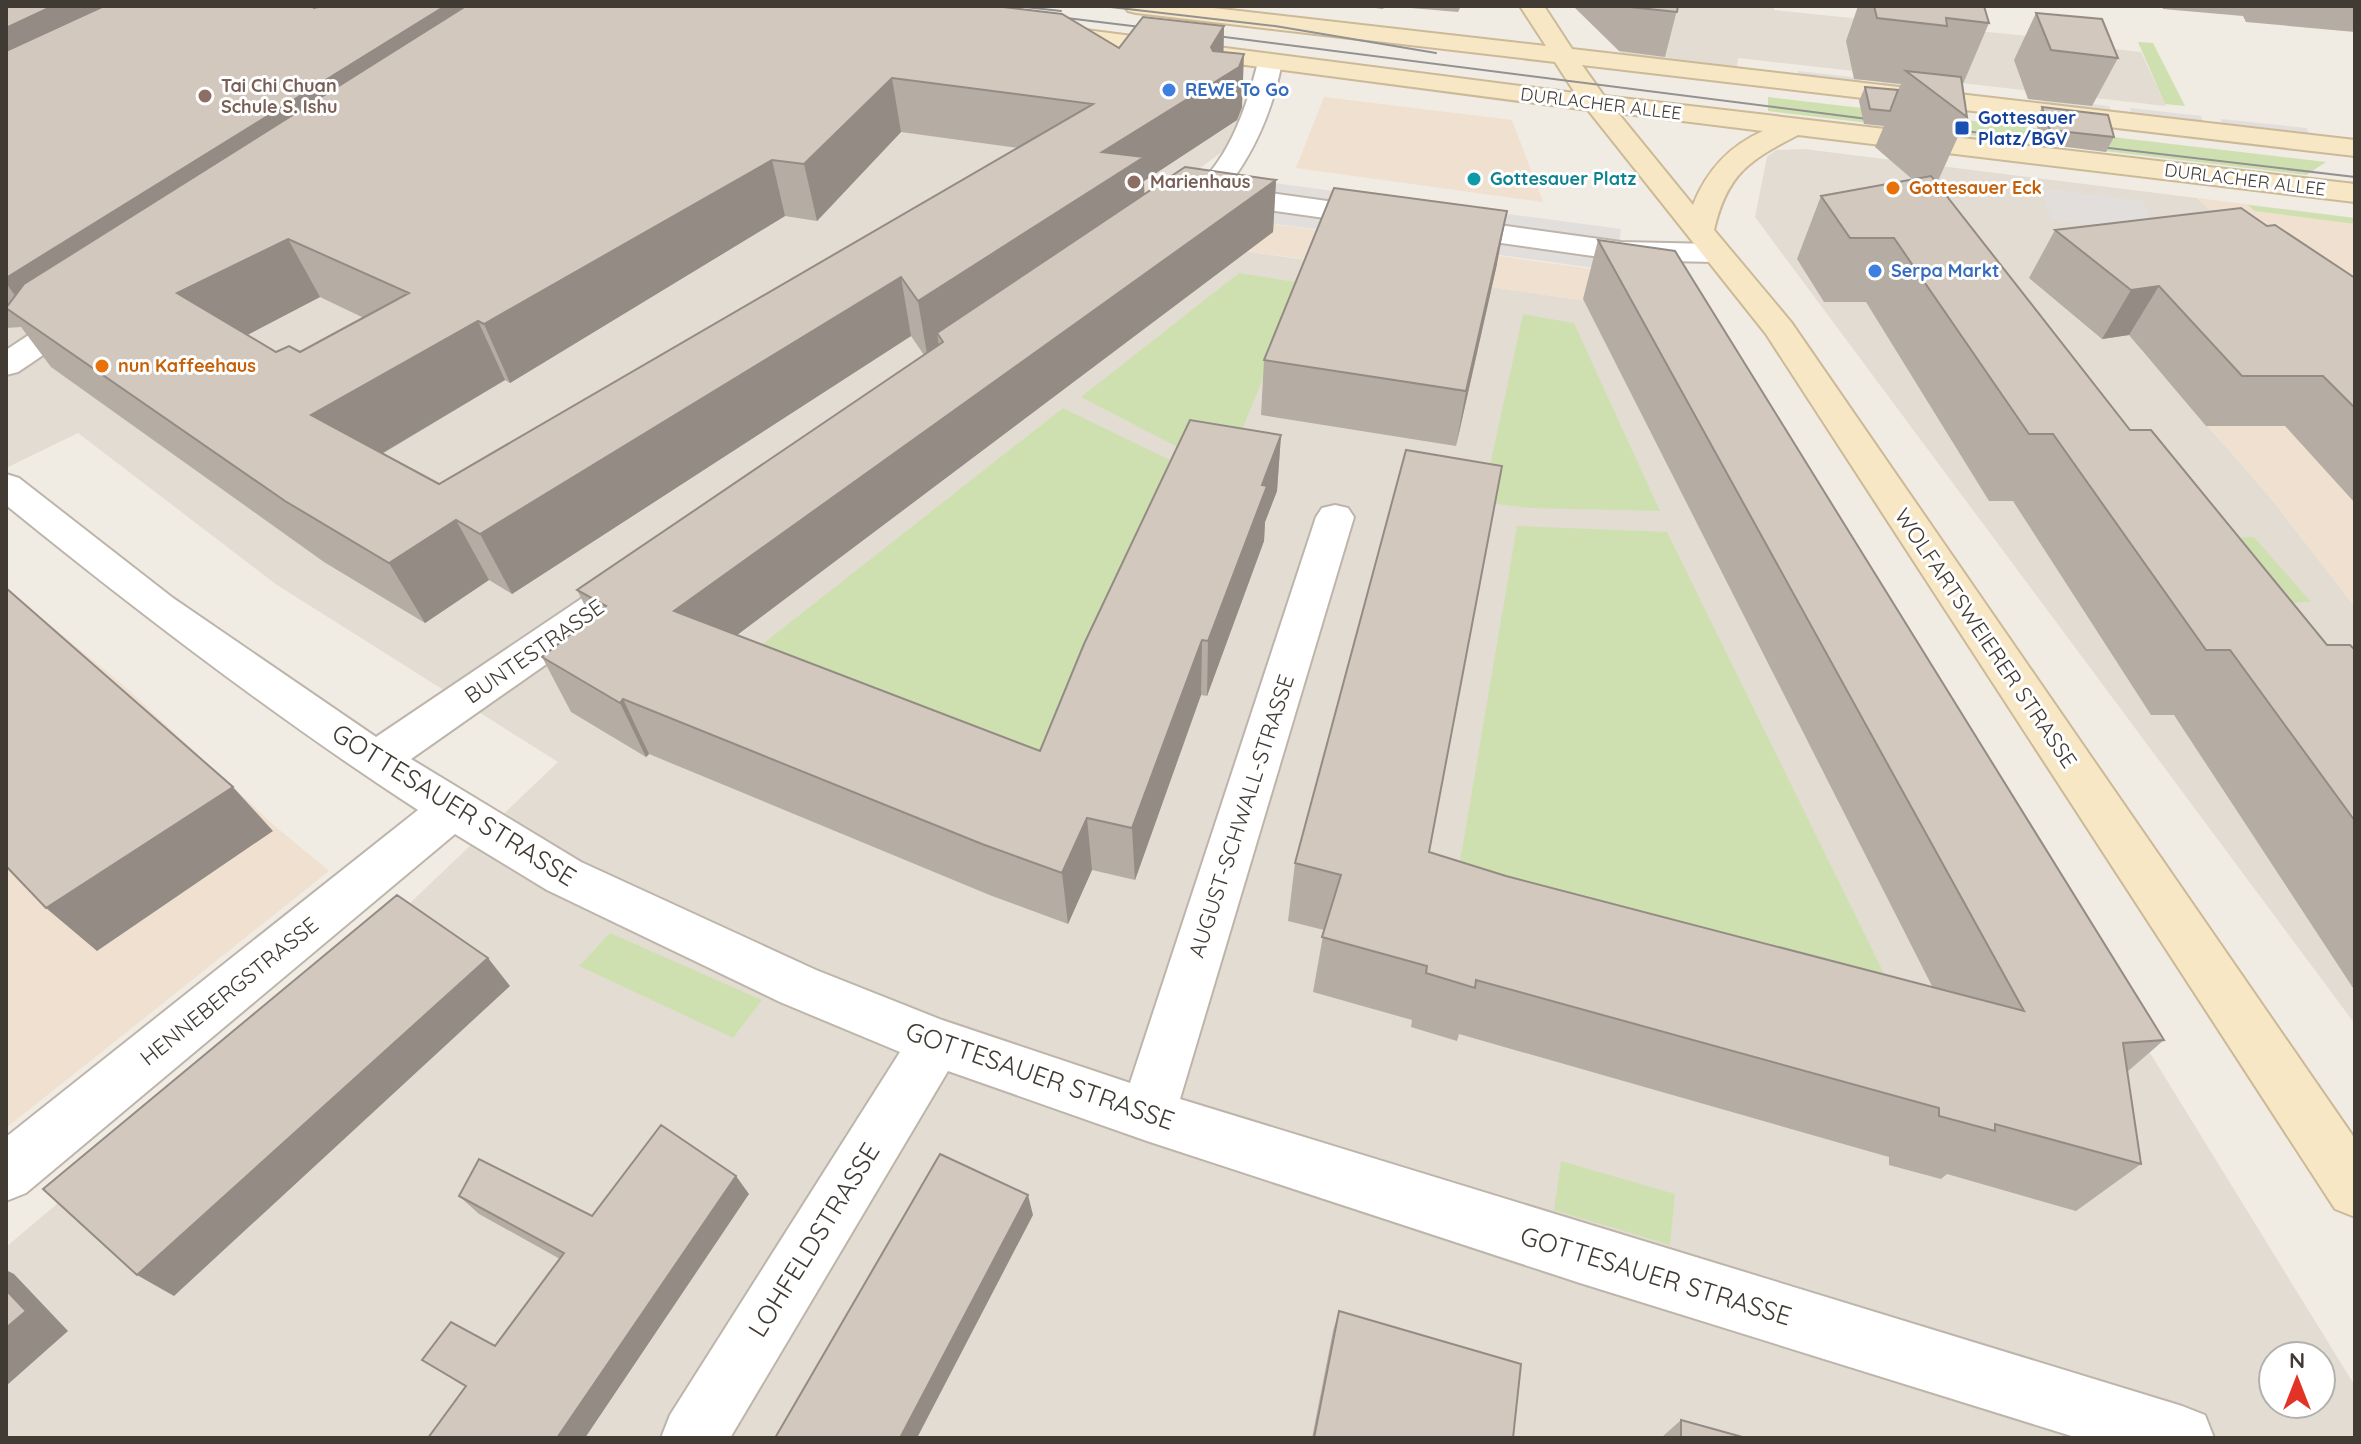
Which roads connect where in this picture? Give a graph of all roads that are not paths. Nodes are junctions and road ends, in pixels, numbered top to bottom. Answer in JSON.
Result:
{"nodes":[{"id":1,"x":1136,"y":6,"type":"edge"},
{"id":2,"x":1532,"y":6,"type":"edge"},
{"id":3,"x":1172,"y":8,"type":"edge"},
{"id":4,"x":1019,"y":28,"type":"edge"},
{"id":5,"x":1565,"y":57,"type":"junction"},
{"id":6,"x":1270,"y":62,"type":"junction"},
{"id":7,"x":1597,"y":102,"type":"junction"},
{"id":8,"x":1792,"y":127,"type":"junction"},
{"id":9,"x":2355,"y":148,"type":"edge"},
{"id":10,"x":1206,"y":193,"type":"junction"},
{"id":11,"x":2355,"y":193,"type":"edge"},
{"id":12,"x":1149,"y":227,"type":"edge"},
{"id":13,"x":1707,"y":242,"type":"junction"},
{"id":14,"x":111,"y":295,"type":"edge"},
{"id":15,"x":6,"y":365,"type":"edge"},
{"id":16,"x":7,"y":488,"type":"edge"},
{"id":17,"x":1335,"y":517,"type":"dead end"},
{"id":18,"x":666,"y":561,"type":"edge"},
{"id":19,"x":376,"y":760,"type":"junction"},
{"id":20,"x":453,"y":809,"type":"junction"},
{"id":21,"x":936,"y":1042,"type":"junction"},
{"id":22,"x":1147,"y":1115,"type":"junction"},
{"id":23,"x":6,"y":1173,"type":"edge"},
{"id":24,"x":2355,"y":1189,"type":"edge"},
{"id":25,"x":693,"y":1438,"type":"edge"},
{"id":26,"x":2182,"y":1438,"type":"edge"}],
"edges":[{"from":1,"to":3,"type":"main road","name":"DURLACHER ALLEE"},
{"from":2,"to":5,"type":"main road","name":"WOLFARTSWEIERER STRASSE"},
{"from":3,"to":5,"type":"main road","name":"DURLACHER ALLEE"},
{"from":4,"to":6,"type":"main road","name":"DURLACHER ALLEE"},
{"from":5,"to":7,"type":"main road","name":"WOLFARTSWEIERER STRASSE"},
{"from":5,"to":9,"type":"main road","name":"DURLACHER ALLEE"},
{"from":6,"to":7,"type":"main road","name":"DURLACHER ALLEE"},
{"from":6,"to":10,"type":"street"},
{"from":7,"to":8,"type":"main road","name":"DURLACHER ALLEE"},
{"from":7,"to":13,"type":"main road","name":"WOLFARTSWEIERER STRASSE"},
{"from":8,"to":11,"type":"main road","name":"DURLACHER ALLEE"},
{"from":8,"to":13,"type":"main road"},
{"from":10,"to":12,"type":"street"},
{"from":10,"to":13,"type":"street"},
{"from":13,"to":24,"type":"main road","name":"WOLFARTSWEIERER STRASSE"},
{"from":14,"to":15,"type":"street"},
{"from":16,"to":19,"type":"street","name":"GOTTESAUER STRASSE"},
{"from":17,"to":22,"type":"street","name":"AUGUST-SCHWALL-STRASSE"},
{"from":18,"to":19,"type":"street","name":"BUNTESTRASSE"},
{"from":19,"to":20,"type":"street","name":"GOTTESAUER STRASSE"},
{"from":20,"to":21,"type":"street","name":"GOTTESAUER STRASSE"},
{"from":20,"to":23,"type":"street","name":"HENNEBERGSTRASSE"},
{"from":21,"to":22,"type":"street","name":"GOTTESAUER STRASSE"},
{"from":21,"to":25,"type":"street","name":"LOHFELDSTRASSE"},
{"from":22,"to":26,"type":"street","name":"GOTTESAUER STRASSE"}]}
